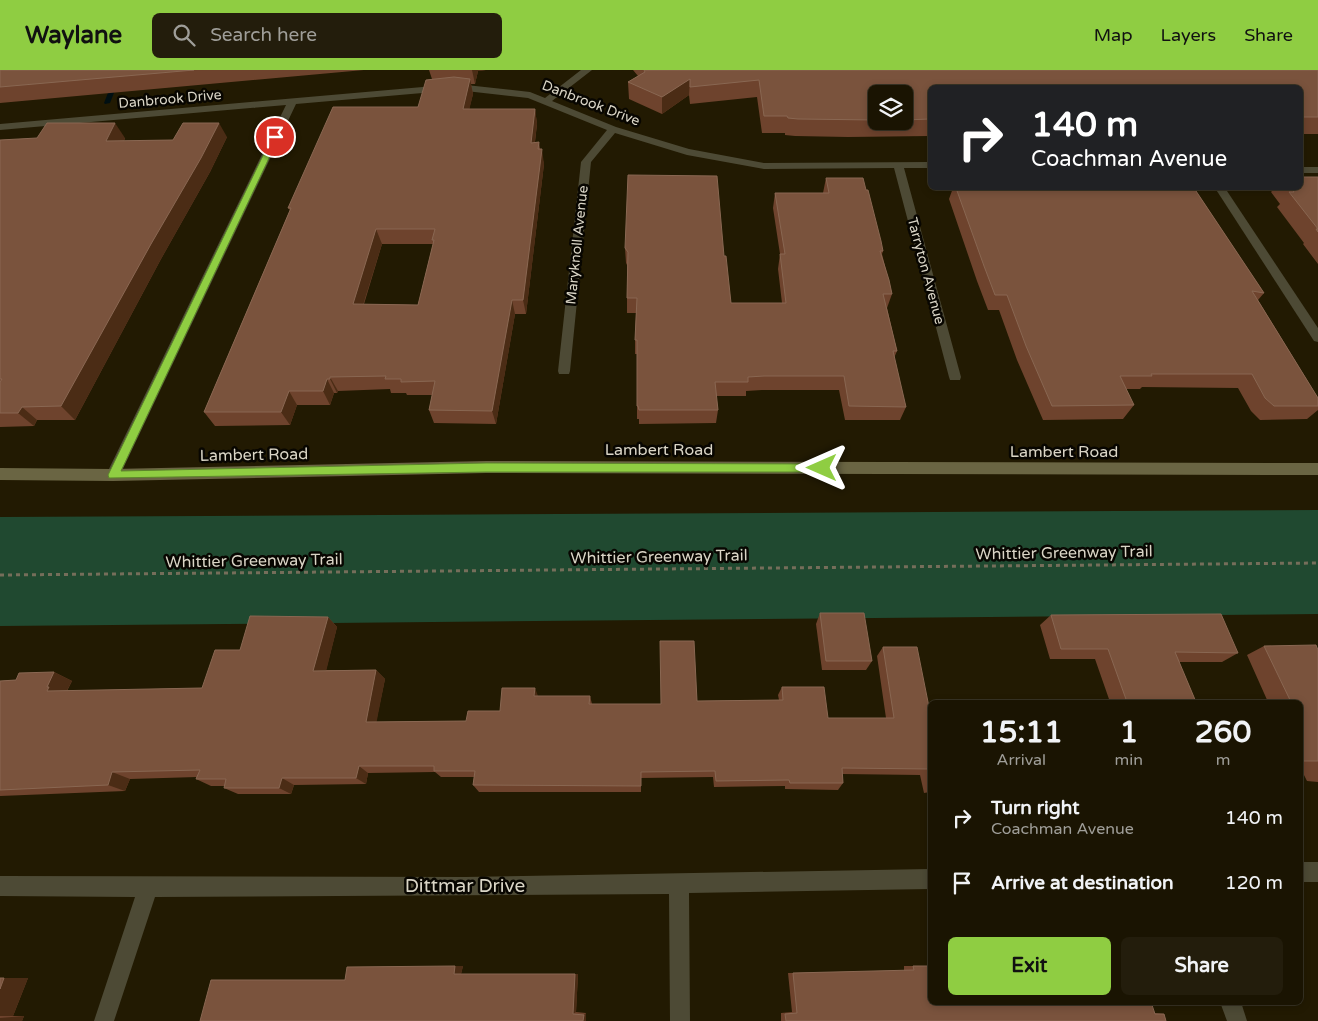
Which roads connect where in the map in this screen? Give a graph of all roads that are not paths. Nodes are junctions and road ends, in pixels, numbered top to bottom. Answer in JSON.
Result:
{"nodes":[{"id":1,"x":587,"y":70,"type":"edge"},
{"id":2,"x":292,"y":102,"type":"junction"},
{"id":3,"x":546,"y":102,"type":"junction"},
{"id":4,"x":0,"y":127,"type":"edge"},
{"id":5,"x":613,"y":129,"type":"junction"},
{"id":6,"x":898,"y":165,"type":"junction"},
{"id":7,"x":928,"y":165,"type":"edge"},
{"id":8,"x":1303,"y":170,"type":"edge"},
{"id":9,"x":1318,"y":170,"type":"edge"},
{"id":10,"x":1221,"y":190,"type":"edge"},
{"id":11,"x":1318,"y":338,"type":"edge"},
{"id":12,"x":564,"y":371,"type":"dead end"},
{"id":13,"x":955,"y":377,"type":"dead end"},
{"id":14,"x":1318,"y":469,"type":"edge"},
{"id":15,"x":0,"y":474,"type":"edge"},
{"id":16,"x":113,"y":475,"type":"junction"},
{"id":17,"x":1303,"y":872,"type":"edge"},
{"id":18,"x":1318,"y":872,"type":"edge"},
{"id":19,"x":928,"y":879,"type":"edge"},
{"id":20,"x":679,"y":884,"type":"junction"},
{"id":21,"x":0,"y":886,"type":"edge"},
{"id":22,"x":148,"y":888,"type":"junction"},
{"id":23,"x":1231,"y":1005,"type":"edge"},
{"id":24,"x":104,"y":1021,"type":"edge"},
{"id":25,"x":680,"y":1021,"type":"edge"},
{"id":26,"x":1237,"y":1021,"type":"edge"}],
"edges":[{"from":1,"to":3,"type":"street"},
{"from":2,"to":3,"type":"street","name":"Danbrook Drive"},
{"from":2,"to":4,"type":"street","name":"Danbrook Drive"},
{"from":2,"to":16,"type":"street"},
{"from":3,"to":5,"type":"street","name":"Danbrook Drive"},
{"from":5,"to":6,"type":"street","name":"Danbrook Drive"},
{"from":5,"to":12,"type":"street","name":"Maryknoll Avenue"},
{"from":6,"to":7,"type":"street","name":"Danbrook Drive"},
{"from":6,"to":13,"type":"street","name":"Tarryton Avenue"},
{"from":8,"to":9,"type":"street"},
{"from":10,"to":11,"type":"street"},
{"from":14,"to":16,"type":"main road","name":"Lambert Road"},
{"from":15,"to":16,"type":"main road","name":"Lambert Road"},
{"from":17,"to":18,"type":"street"},
{"from":19,"to":20,"type":"street","name":"Dittmar Drive"},
{"from":20,"to":22,"type":"street","name":"Dittmar Drive"},
{"from":20,"to":25,"type":"street"},
{"from":21,"to":22,"type":"street","name":"Dittmar Drive"},
{"from":22,"to":24,"type":"street"},
{"from":23,"to":26,"type":"street"}]}
